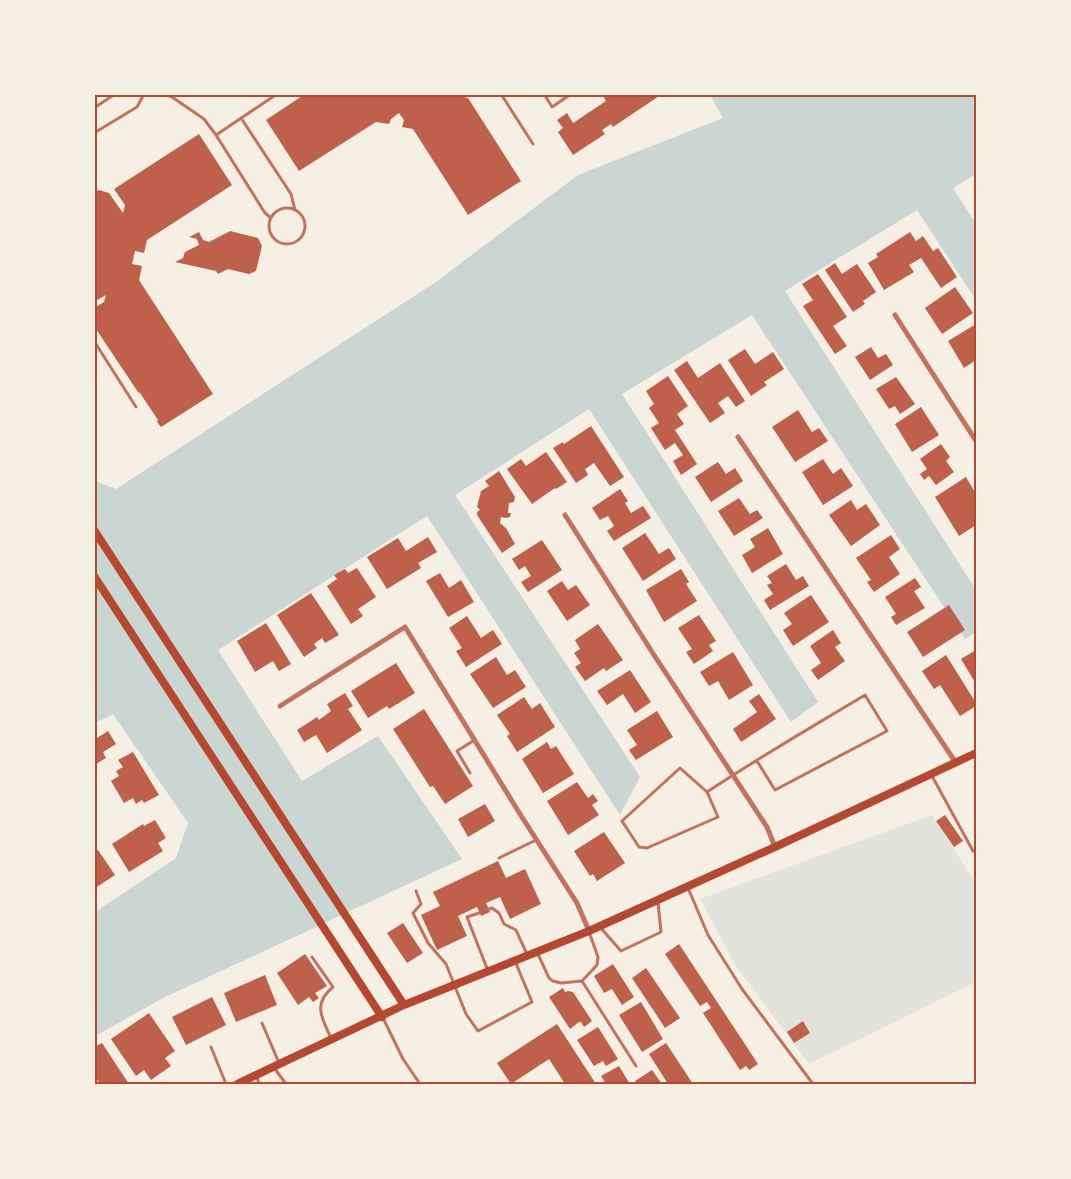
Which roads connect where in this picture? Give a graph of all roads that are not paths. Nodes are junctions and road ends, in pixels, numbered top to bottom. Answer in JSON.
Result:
{"nodes":[{"id":1,"x":116,"y":94,"type":"edge"},
{"id":2,"x":144,"y":94,"type":"edge"},
{"id":3,"x":165,"y":94,"type":"edge"},
{"id":4,"x":278,"y":94,"type":"edge"},
{"id":5,"x":501,"y":94,"type":"edge"},
{"id":6,"x":544,"y":94,"type":"edge"},
{"id":7,"x":571,"y":94,"type":"edge"},
{"id":8,"x":94,"y":108,"type":"edge"},
{"id":9,"x":242,"y":118,"type":"junction"},
{"id":10,"x":94,"y":133,"type":"edge"},
{"id":11,"x":216,"y":135,"type":"junction"},
{"id":12,"x":532,"y":144,"type":"dead end"},
{"id":13,"x":295,"y":210,"type":"junction"},
{"id":14,"x":271,"y":219,"type":"junction"},
{"id":15,"x":895,"y":315,"type":"dead end"},
{"id":16,"x":94,"y":341,"type":"edge"},
{"id":17,"x":136,"y":407,"type":"dead end"},
{"id":18,"x":738,"y":437,"type":"dead end"},
{"id":19,"x":976,"y":441,"type":"edge"},
{"id":20,"x":565,"y":515,"type":"dead end"},
{"id":21,"x":94,"y":530,"type":"edge"},
{"id":22,"x":94,"y":576,"type":"edge"},
{"id":23,"x":280,"y":706,"type":"dead end"},
{"id":24,"x":475,"y":740,"type":"junction"},
{"id":25,"x":976,"y":753,"type":"edge"},
{"id":26,"x":757,"y":761,"type":"junction"},
{"id":27,"x":956,"y":763,"type":"junction"},
{"id":28,"x":471,"y":773,"type":"dead end"},
{"id":29,"x":932,"y":774,"type":"junction"},
{"id":30,"x":733,"y":775,"type":"junction"},
{"id":31,"x":707,"y":792,"type":"junction"},
{"id":32,"x":536,"y":840,"type":"junction"},
{"id":33,"x":775,"y":847,"type":"junction"},
{"id":34,"x":976,"y":852,"type":"edge"},
{"id":35,"x":499,"y":858,"type":"dead end"},
{"id":36,"x":687,"y":886,"type":"junction"},
{"id":37,"x":416,"y":891,"type":"dead end"},
{"id":38,"x":657,"y":900,"type":"junction"},
{"id":39,"x":489,"y":909,"type":"dead end"},
{"id":40,"x":479,"y":913,"type":"dead end"},
{"id":41,"x":599,"y":926,"type":"junction"},
{"id":42,"x":589,"y":931,"type":"junction"},
{"id":43,"x":537,"y":952,"type":"junction"},
{"id":44,"x":528,"y":955,"type":"junction"},
{"id":45,"x":312,"y":957,"type":"dead end"},
{"id":46,"x":514,"y":961,"type":"junction"},
{"id":47,"x":489,"y":971,"type":"junction"},
{"id":48,"x":582,"y":981,"type":"junction"},
{"id":49,"x":454,"y":985,"type":"junction"},
{"id":50,"x":404,"y":1005,"type":"junction"},
{"id":51,"x":382,"y":1017,"type":"junction"},
{"id":52,"x":262,"y":1023,"type":"dead end"},
{"id":53,"x":332,"y":1040,"type":"junction"},
{"id":54,"x":211,"y":1047,"type":"dead end"},
{"id":55,"x":277,"y":1066,"type":"junction"},
{"id":56,"x":636,"y":1066,"type":"dead end"},
{"id":57,"x":257,"y":1076,"type":"junction"},
{"id":58,"x":226,"y":1084,"type":"edge"},
{"id":59,"x":237,"y":1084,"type":"edge"},
{"id":60,"x":259,"y":1084,"type":"edge"},
{"id":61,"x":286,"y":1084,"type":"edge"},
{"id":62,"x":420,"y":1084,"type":"edge"},
{"id":63,"x":813,"y":1084,"type":"edge"}],
"edges":[{"from":1,"to":8,"type":"lane"},
{"from":2,"to":10,"type":"lane"},
{"from":3,"to":11,"type":"lane"},
{"from":4,"to":9,"type":"lane"},
{"from":5,"to":12,"type":"lane"},
{"from":6,"to":7,"type":"lane"},
{"from":9,"to":11,"type":"lane"},
{"from":9,"to":13,"type":"lane"},
{"from":11,"to":14,"type":"lane"},
{"from":13,"to":14,"type":"lane"},
{"from":13,"to":14,"type":"lane"},
{"from":15,"to":19,"type":"street"},
{"from":16,"to":17,"type":"lane"},
{"from":18,"to":27,"type":"street"},
{"from":20,"to":30,"type":"street"},
{"from":21,"to":50,"type":"main road"},
{"from":22,"to":51,"type":"main road"},
{"from":23,"to":24,"type":"street"},
{"from":24,"to":28,"type":"lane"},
{"from":24,"to":32,"type":"street"},
{"from":25,"to":27,"type":"main road"},
{"from":26,"to":26,"type":"lane"},
{"from":26,"to":30,"type":"lane"},
{"from":27,"to":29,"type":"main road"},
{"from":29,"to":33,"type":"main road"},
{"from":29,"to":34,"type":"lane"},
{"from":30,"to":31,"type":"lane"},
{"from":30,"to":33,"type":"street"},
{"from":31,"to":31,"type":"lane"},
{"from":32,"to":35,"type":"lane"},
{"from":32,"to":42,"type":"street"},
{"from":33,"to":36,"type":"main road"},
{"from":36,"to":38,"type":"main road"},
{"from":36,"to":63,"type":"lane"},
{"from":37,"to":49,"type":"lane"},
{"from":38,"to":41,"type":"main road"},
{"from":38,"to":41,"type":"lane"},
{"from":39,"to":44,"type":"lane"},
{"from":40,"to":47,"type":"lane"},
{"from":41,"to":42,"type":"main road"},
{"from":42,"to":43,"type":"main road"},
{"from":42,"to":48,"type":"lane"},
{"from":43,"to":44,"type":"main road"},
{"from":43,"to":48,"type":"lane"},
{"from":44,"to":46,"type":"main road"},
{"from":45,"to":53,"type":"lane"},
{"from":46,"to":47,"type":"main road"},
{"from":46,"to":49,"type":"lane"},
{"from":47,"to":49,"type":"main road"},
{"from":48,"to":56,"type":"lane"},
{"from":49,"to":50,"type":"main road"},
{"from":50,"to":51,"type":"main road"},
{"from":51,"to":53,"type":"main road"},
{"from":51,"to":62,"type":"lane"},
{"from":52,"to":55,"type":"lane"},
{"from":53,"to":55,"type":"main road"},
{"from":54,"to":58,"type":"lane"},
{"from":55,"to":57,"type":"main road"},
{"from":55,"to":61,"type":"lane"},
{"from":57,"to":59,"type":"main road"},
{"from":57,"to":60,"type":"lane"}]}
